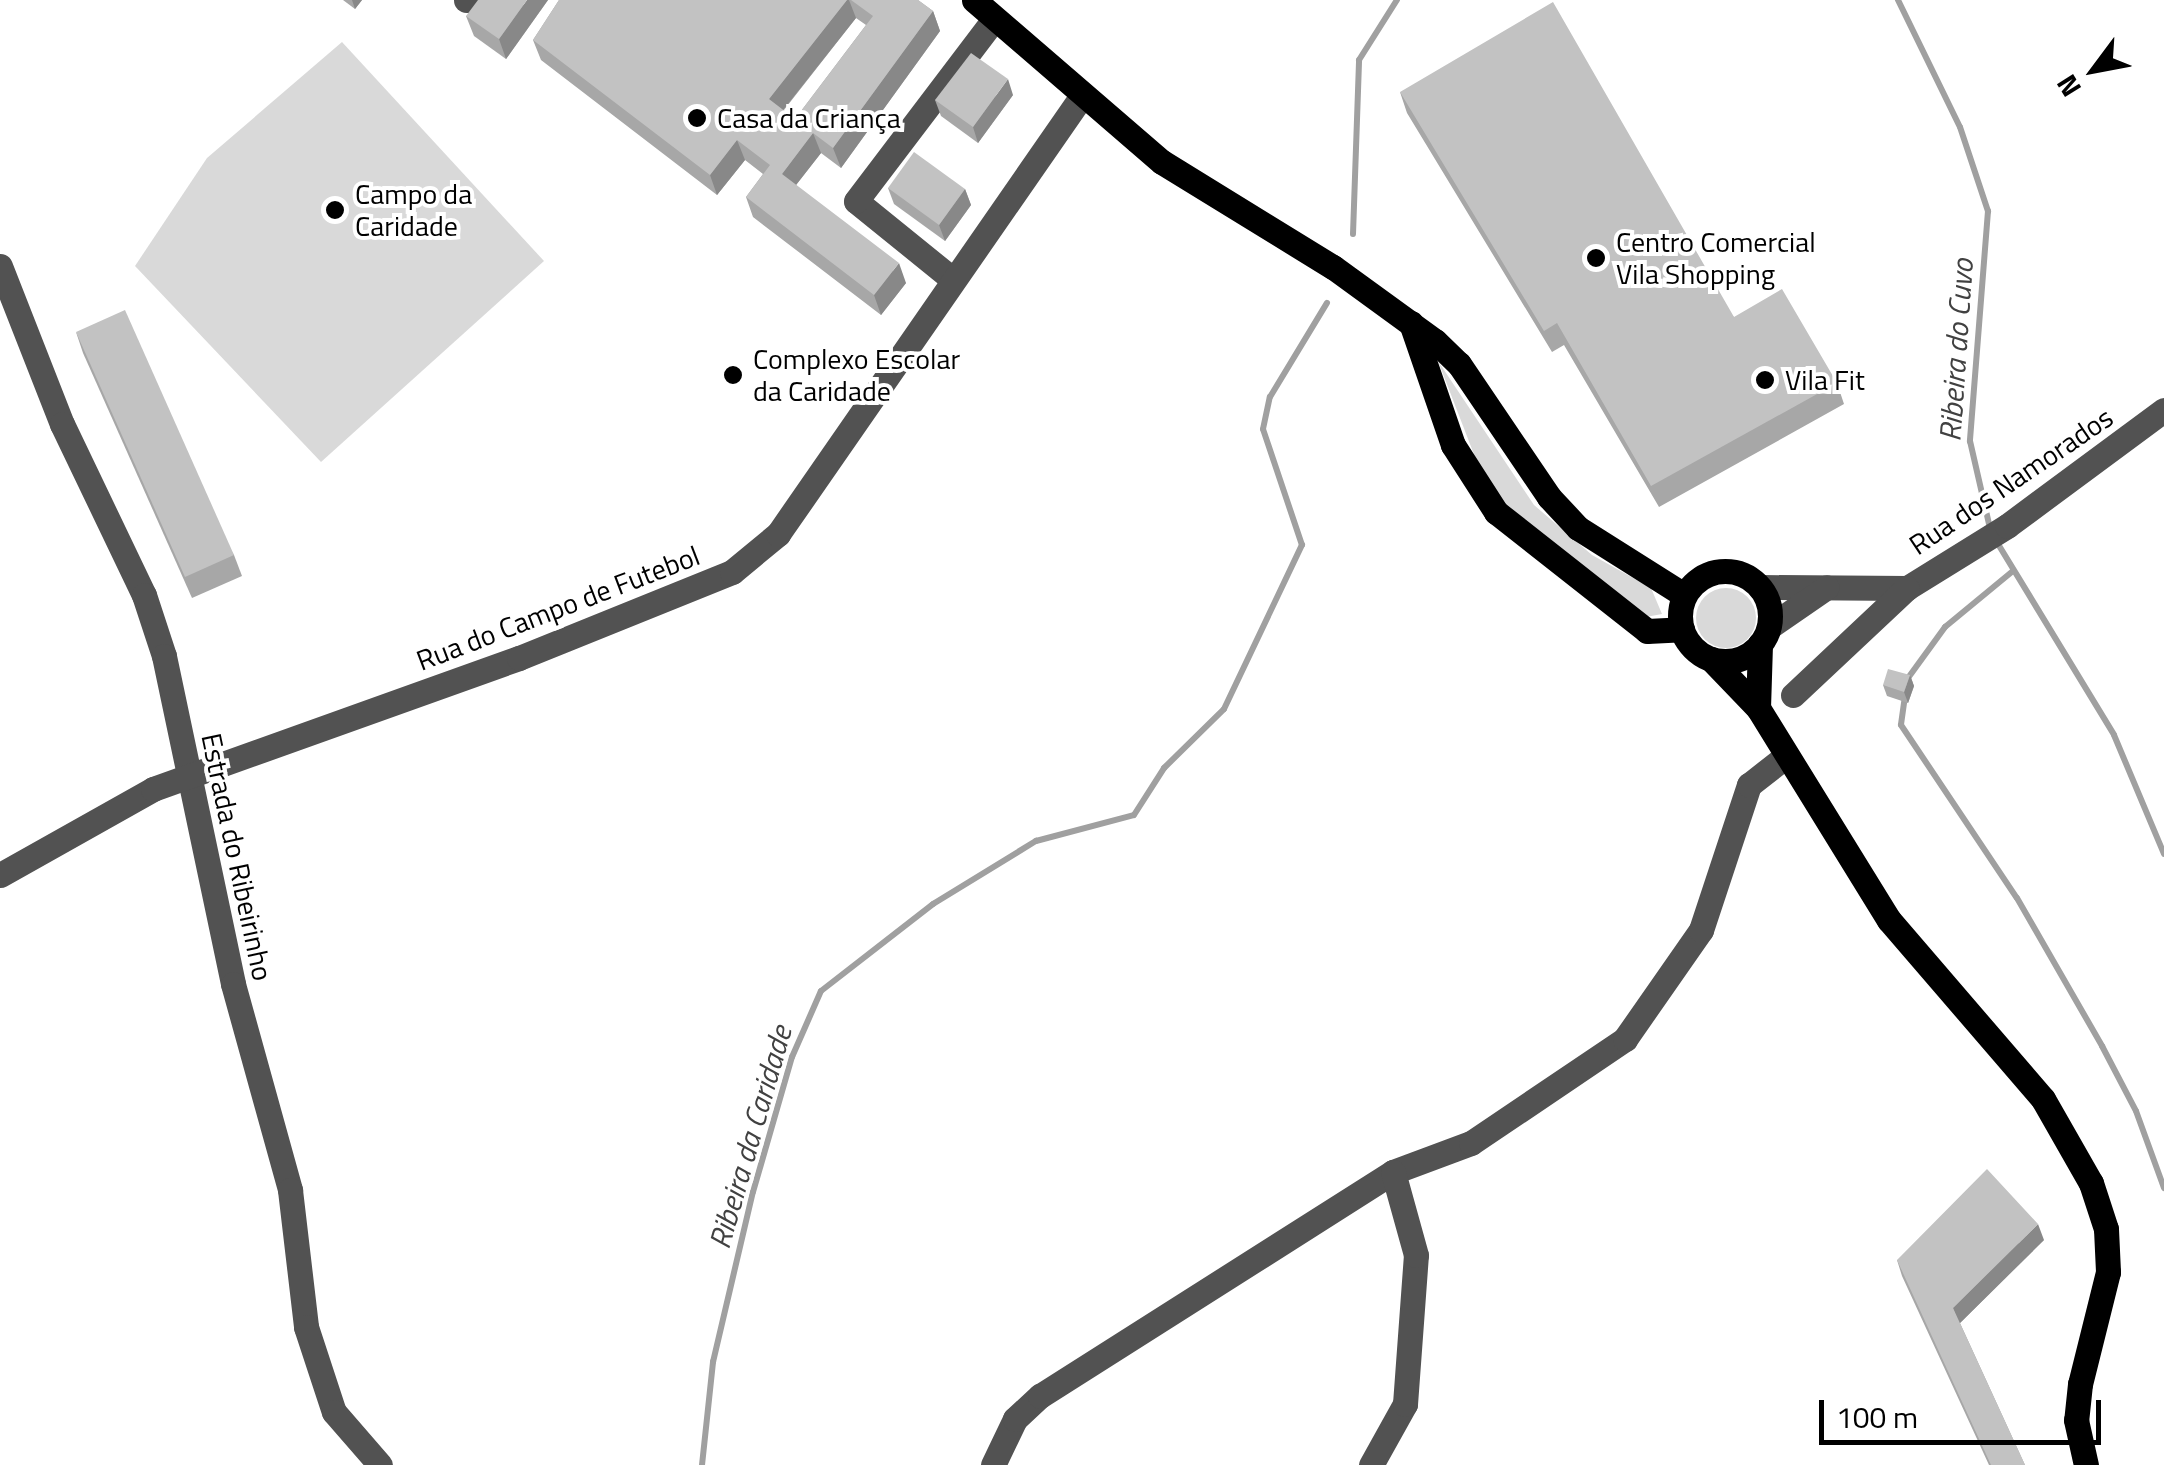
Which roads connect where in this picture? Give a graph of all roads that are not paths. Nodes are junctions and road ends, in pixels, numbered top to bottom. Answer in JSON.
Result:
{"nodes":[{"id":1,"x":974,"y":0,"type":"edge"},
{"id":2,"x":994,"y":19,"type":"junction"},
{"id":3,"x":1081,"y":96,"type":"junction"},
{"id":4,"x":0,"y":266,"type":"edge"},
{"id":5,"x":951,"y":278,"type":"junction"},
{"id":6,"x":1411,"y":322,"type":"junction"},
{"id":7,"x":2164,"y":410,"type":"edge"},
{"id":8,"x":1760,"y":586,"type":"junction"},
{"id":9,"x":1827,"y":586,"type":"junction"},
{"id":10,"x":1907,"y":588,"type":"junction"},
{"id":11,"x":1684,"y":595,"type":"junction"},
{"id":12,"x":1682,"y":630,"type":"junction"},
{"id":13,"x":1765,"y":635,"type":"junction"},
{"id":14,"x":1711,"y":659,"type":"junction"},
{"id":15,"x":1793,"y":695,"type":"dead end"},
{"id":16,"x":1758,"y":708,"type":"junction"},
{"id":17,"x":1786,"y":756,"type":"junction"},
{"id":18,"x":188,"y":777,"type":"junction"},
{"id":19,"x":0,"y":875,"type":"edge"},
{"id":20,"x":1394,"y":1172,"type":"junction"},
{"id":21,"x":380,"y":1465,"type":"edge"},
{"id":22,"x":993,"y":1465,"type":"edge"},
{"id":23,"x":1370,"y":1465,"type":"edge"},
{"id":24,"x":2086,"y":1465,"type":"edge"}],
"edges":[{"from":1,"to":2,"type":"main road"},
{"from":2,"to":3,"type":"main road"},
{"from":2,"to":5,"type":"street"},
{"from":3,"to":5,"type":"street","name":"Rua do Campo de Futebol"},
{"from":3,"to":6,"type":"main road"},
{"from":4,"to":18,"type":"street","name":"Estrada do Ribeirinho"},
{"from":5,"to":18,"type":"street","name":"Rua do Campo de Futebol"},
{"from":6,"to":11,"type":"main road"},
{"from":6,"to":12,"type":"main road"},
{"from":7,"to":10,"type":"street","name":"Rua dos Namorados"},
{"from":8,"to":9,"type":"street","name":"Rua dos Namorados"},
{"from":8,"to":11,"type":"main road"},
{"from":8,"to":13,"type":"main road"},
{"from":9,"to":10,"type":"street","name":"Rua dos Namorados"},
{"from":9,"to":13,"type":"street"},
{"from":10,"to":15,"type":"street"},
{"from":11,"to":12,"type":"main road"},
{"from":12,"to":14,"type":"main road"},
{"from":13,"to":14,"type":"main road"},
{"from":13,"to":16,"type":"main road"},
{"from":14,"to":16,"type":"main road"},
{"from":16,"to":17,"type":"main road"},
{"from":17,"to":20,"type":"street"},
{"from":17,"to":24,"type":"main road"},
{"from":18,"to":19,"type":"street","name":"Rua do Campo de Futebol"},
{"from":18,"to":21,"type":"street","name":"Estrada do Ribeirinho"},
{"from":20,"to":22,"type":"street"},
{"from":20,"to":23,"type":"street"}]}
